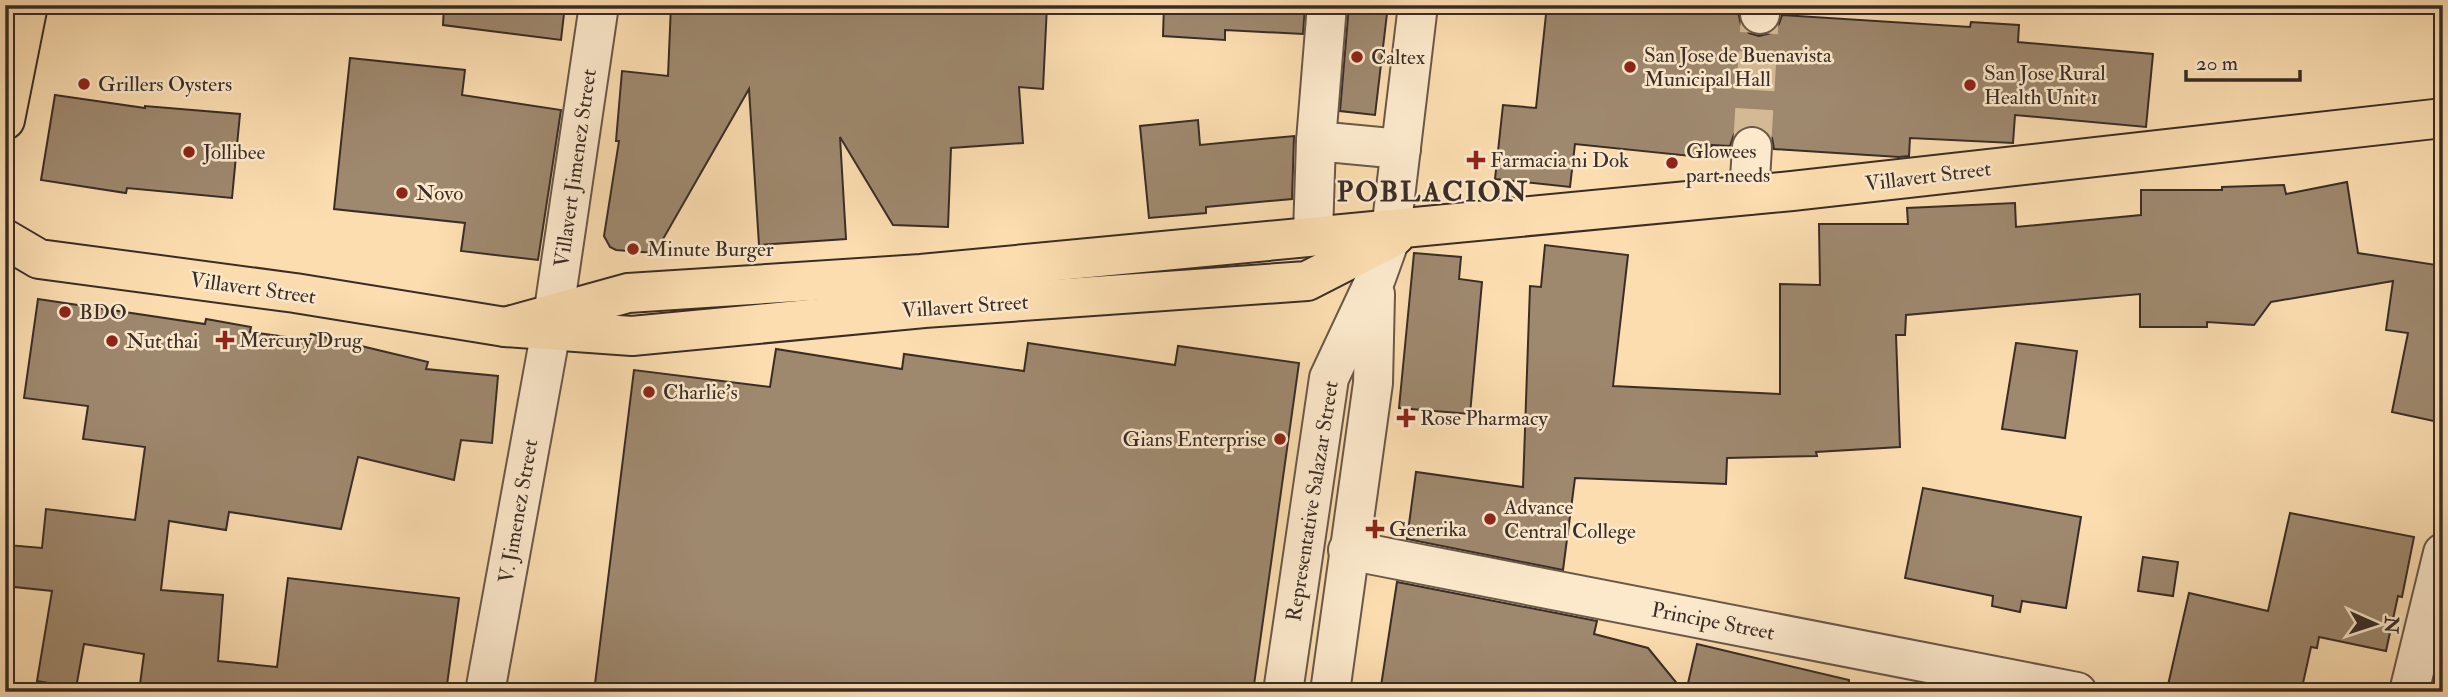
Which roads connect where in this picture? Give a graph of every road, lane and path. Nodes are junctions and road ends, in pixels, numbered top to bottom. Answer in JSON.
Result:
{"nodes":[{"id":1,"x":28,"y":5,"type":"edge"},
{"id":2,"x":599,"y":5,"type":"edge"},
{"id":3,"x":1327,"y":5,"type":"edge"},
{"id":4,"x":1418,"y":5,"type":"edge"},
{"id":5,"x":2443,"y":118,"type":"edge"},
{"id":6,"x":5,"y":120,"type":"edge"},
{"id":7,"x":1316,"y":141,"type":"junction"},
{"id":8,"x":1752,"y":147,"type":"tunnel mouth"},
{"id":9,"x":1401,"y":149,"type":"junction"},
{"id":10,"x":1749,"y":195,"type":"junction"},
{"id":11,"x":1398,"y":231,"type":"junction"},
{"id":12,"x":1312,"y":234,"type":"junction"},
{"id":13,"x":5,"y":239,"type":"edge"},
{"id":14,"x":1376,"y":278,"type":"junction"},
{"id":15,"x":552,"y":322,"type":"junction"},
{"id":16,"x":1348,"y":550,"type":"junction"},
{"id":17,"x":2443,"y":553,"type":"edge"},
{"id":18,"x":485,"y":692,"type":"edge"},
{"id":19,"x":1283,"y":692,"type":"edge"},
{"id":20,"x":1330,"y":692,"type":"edge"},
{"id":21,"x":2077,"y":692,"type":"edge"},
{"id":22,"x":2409,"y":692,"type":"edge"}],
"edges":[{"from":1,"to":6,"type":"main road"},
{"from":2,"to":15,"type":"street","name":"Villavert Jimenez Street"},
{"from":3,"to":7,"type":"street"},
{"from":4,"to":9,"type":"street","name":"Representative Salazar Street"},
{"from":5,"to":10,"type":"main road","name":"Villavert Street"},
{"from":7,"to":9,"type":"street"},
{"from":7,"to":12,"type":"street"},
{"from":8,"to":10,"type":"street"},
{"from":9,"to":11,"type":"street","name":"Representative Salazar Street"},
{"from":10,"to":11,"type":"main road","name":"Villavert Street"},
{"from":11,"to":12,"type":"main road","name":"Villavert Street"},
{"from":11,"to":14,"type":"street","name":"Representative Salazar Street"},
{"from":11,"to":15,"type":"main road","name":"Villavert Street"},
{"from":12,"to":15,"type":"main road","name":"Villavert Street"},
{"from":13,"to":15,"type":"main road","name":"Villavert Street"},
{"from":14,"to":16,"type":"street","name":"Representative Salazar Street"},
{"from":14,"to":19,"type":"street","name":"Representative Salazar Street"},
{"from":15,"to":18,"type":"street","name":"V. Jimenez Street"},
{"from":16,"to":20,"type":"street","name":"Representative Salazar Street"},
{"from":16,"to":21,"type":"street","name":"Principe Street"},
{"from":17,"to":22,"type":"street"}]}
